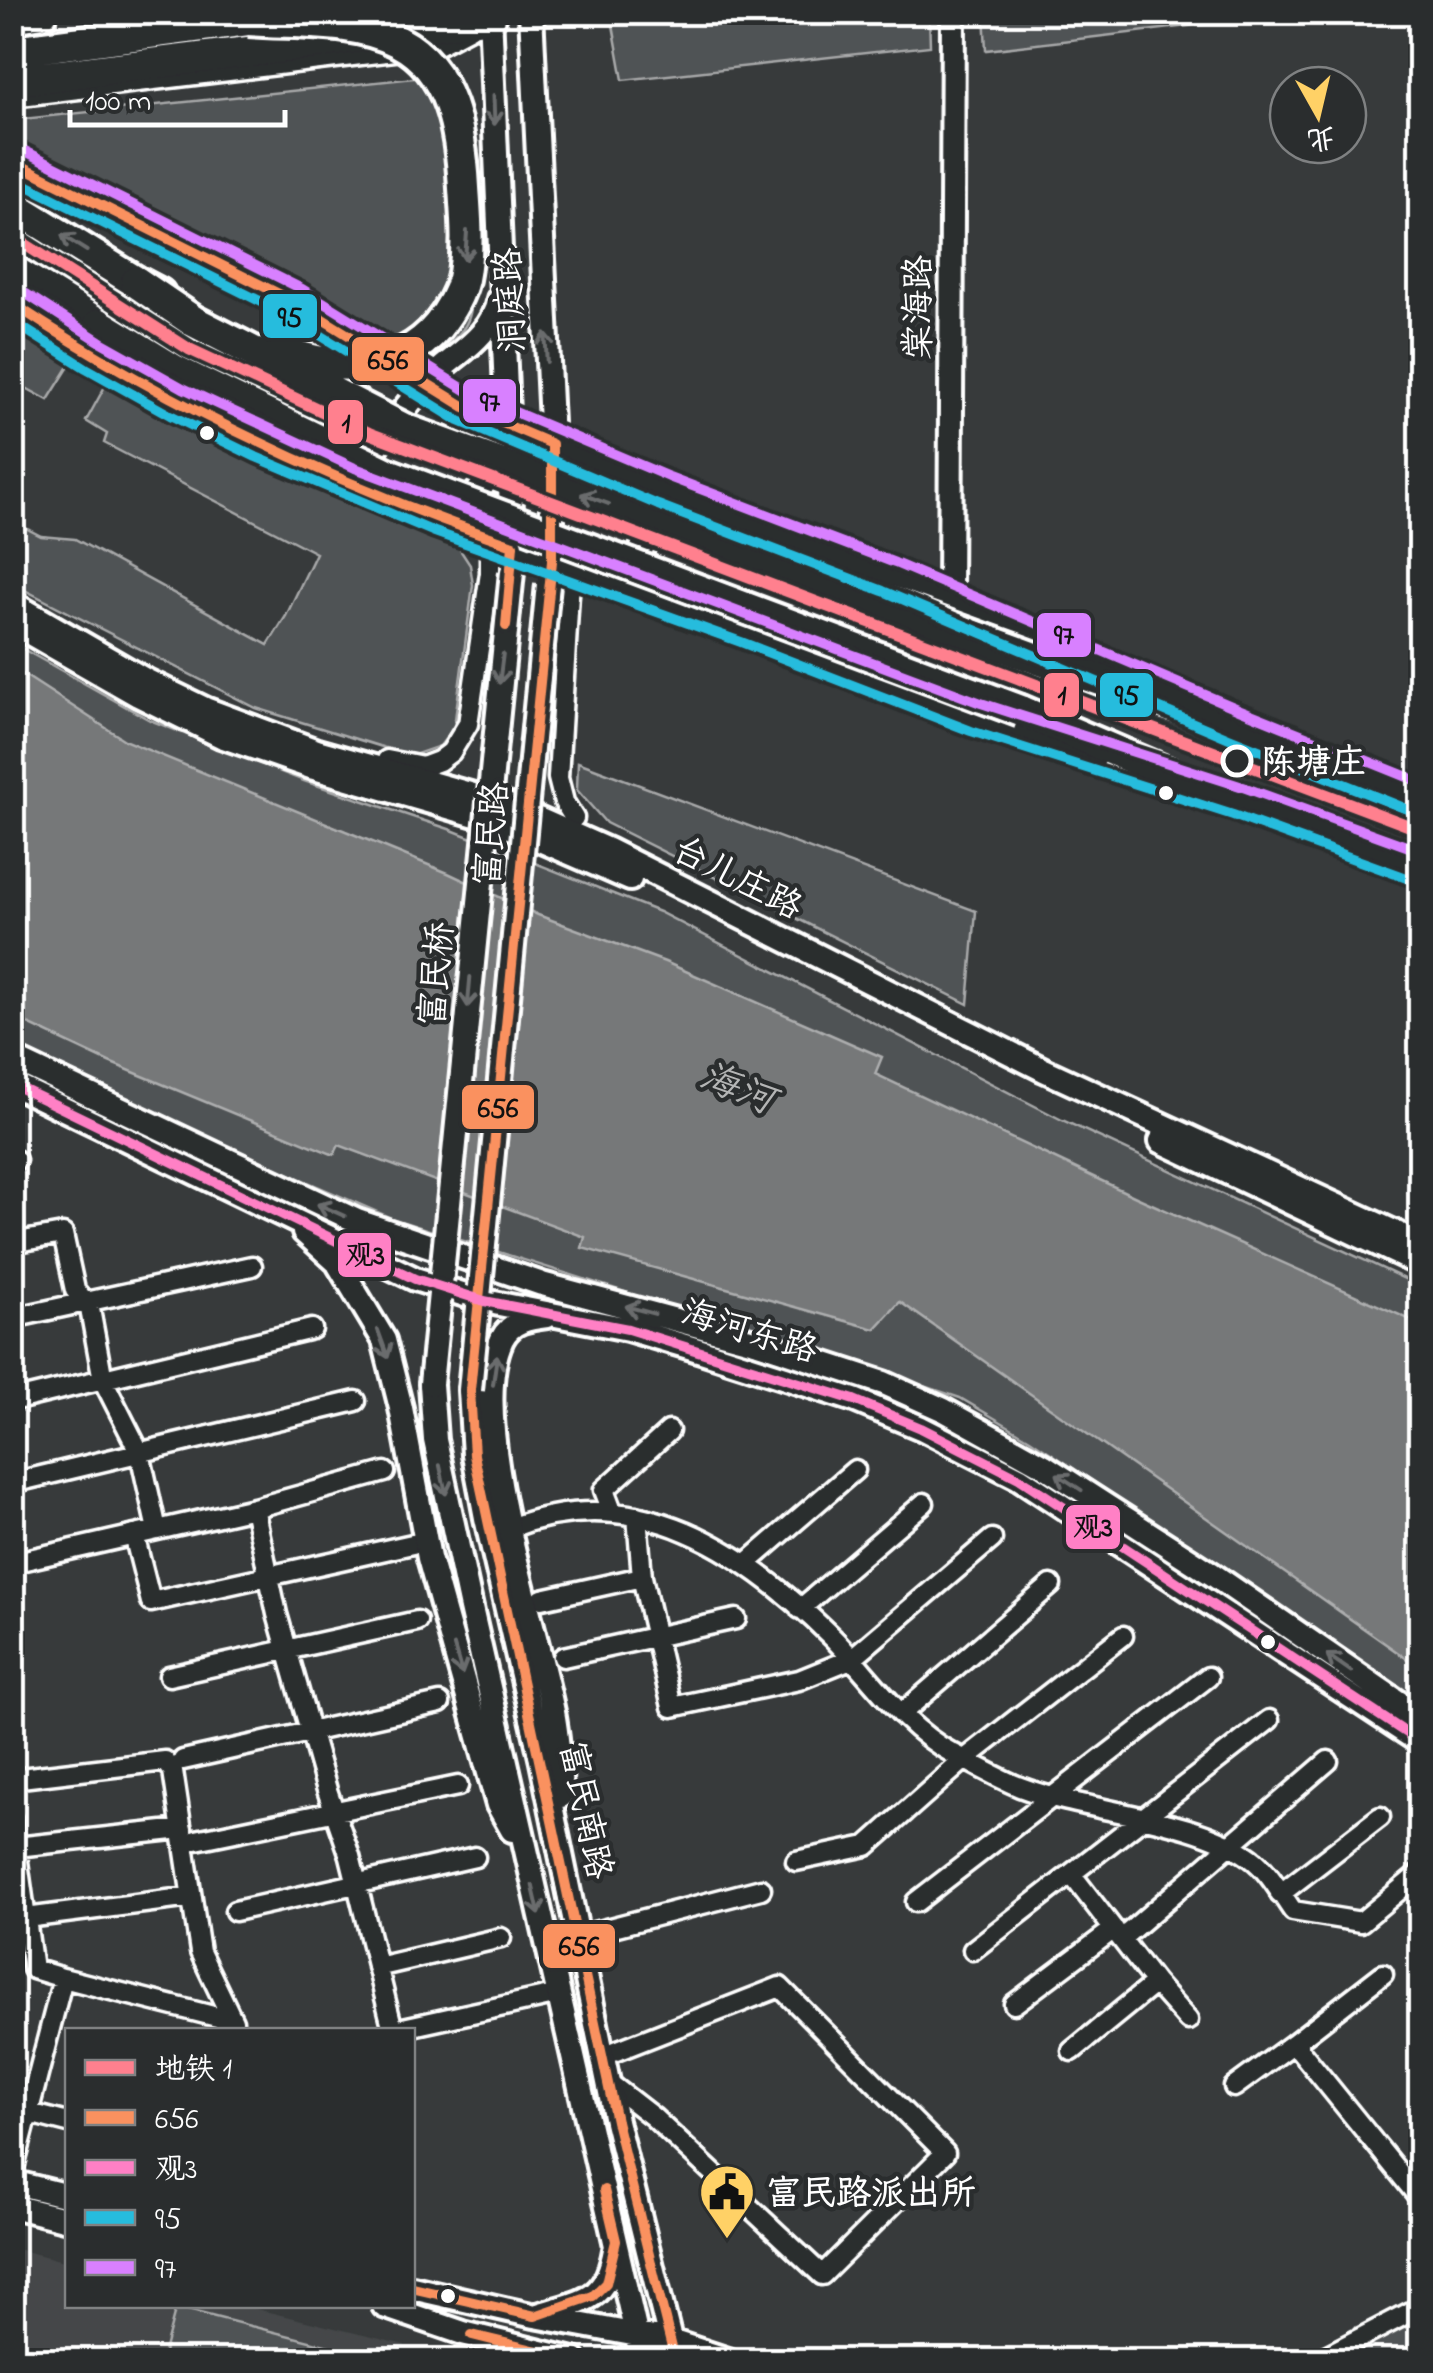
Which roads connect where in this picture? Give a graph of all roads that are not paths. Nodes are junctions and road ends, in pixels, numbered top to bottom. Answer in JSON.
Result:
{"nodes":[{"id":1,"x":42,"y":12,"type":"edge"},
{"id":2,"x":306,"y":12,"type":"edge"},
{"id":3,"x":529,"y":12,"type":"edge"},
{"id":4,"x":953,"y":12,"type":"edge"},
{"id":5,"x":490,"y":15,"type":"edge"},
{"id":6,"x":12,"y":16,"type":"edge"},
{"id":7,"x":249,"y":20,"type":"junction"},
{"id":8,"x":406,"y":22,"type":"edge"},
{"id":9,"x":12,"y":51,"type":"edge"},
{"id":10,"x":12,"y":81,"type":"edge"},
{"id":11,"x":12,"y":97,"type":"edge"},
{"id":12,"x":12,"y":162,"type":"edge"},
{"id":13,"x":12,"y":204,"type":"edge"},
{"id":14,"x":12,"y":270,"type":"edge"},
{"id":15,"x":136,"y":282,"type":"junction"},
{"id":16,"x":501,"y":291,"type":"junction"},
{"id":17,"x":12,"y":302,"type":"edge"},
{"id":18,"x":425,"y":384,"type":"junction"},
{"id":19,"x":465,"y":407,"type":"junction"},
{"id":20,"x":509,"y":427,"type":"junction"},
{"id":21,"x":552,"y":444,"type":"junction"},
{"id":22,"x":349,"y":484,"type":"junction"},
{"id":23,"x":664,"y":491,"type":"junction"},
{"id":24,"x":424,"y":512,"type":"junction"},
{"id":25,"x":502,"y":542,"type":"junction"},
{"id":26,"x":575,"y":569,"type":"junction"},
{"id":27,"x":512,"y":572,"type":"joint"},
{"id":28,"x":550,"y":572,"type":"junction"},
{"id":29,"x":628,"y":586,"type":"junction"},
{"id":30,"x":950,"y":602,"type":"junction"},
{"id":31,"x":12,"y":603,"type":"edge"},
{"id":32,"x":12,"y":623,"type":"edge"},
{"id":33,"x":205,"y":709,"type":"junction"},
{"id":34,"x":1235,"y":724,"type":"junction"},
{"id":35,"x":1214,"y":792,"type":"junction"},
{"id":36,"x":1420,"y":798,"type":"edge"},
{"id":37,"x":574,"y":818,"type":"joint"},
{"id":38,"x":608,"y":850,"type":"junction"},
{"id":39,"x":1420,"y":868,"type":"edge"},
{"id":40,"x":12,"y":1058,"type":"edge"},
{"id":41,"x":12,"y":1084,"type":"edge"},
{"id":42,"x":283,"y":1213,"type":"junction"},
{"id":43,"x":12,"y":1244,"type":"edge"},
{"id":44,"x":1420,"y":1244,"type":"edge"},
{"id":45,"x":1420,"y":1264,"type":"edge"},
{"id":46,"x":252,"y":1266,"type":"dead end"},
{"id":47,"x":84,"y":1302,"type":"junction"},
{"id":48,"x":565,"y":1316,"type":"junction"},
{"id":49,"x":12,"y":1318,"type":"edge"},
{"id":50,"x":312,"y":1328,"type":"dead end"},
{"id":51,"x":104,"y":1380,"type":"junction"},
{"id":52,"x":431,"y":1384,"type":"joint"},
{"id":53,"x":470,"y":1390,"type":"joint"},
{"id":54,"x":356,"y":1401,"type":"dead end"},
{"id":55,"x":12,"y":1402,"type":"edge"},
{"id":56,"x":669,"y":1430,"type":"dead end"},
{"id":57,"x":140,"y":1452,"type":"junction"},
{"id":58,"x":855,"y":1470,"type":"dead end"},
{"id":59,"x":385,"y":1472,"type":"dead end"},
{"id":60,"x":12,"y":1484,"type":"edge"},
{"id":61,"x":924,"y":1503,"type":"dead end"},
{"id":62,"x":254,"y":1508,"type":"junction"},
{"id":63,"x":612,"y":1512,"type":"junction"},
{"id":64,"x":637,"y":1516,"type":"junction"},
{"id":65,"x":510,"y":1528,"type":"junction"},
{"id":66,"x":157,"y":1530,"type":"junction"},
{"id":67,"x":134,"y":1535,"type":"junction"},
{"id":68,"x":992,"y":1539,"type":"dead end"},
{"id":69,"x":426,"y":1540,"type":"junction"},
{"id":70,"x":747,"y":1562,"type":"junction"},
{"id":71,"x":12,"y":1564,"type":"edge"},
{"id":72,"x":269,"y":1577,"type":"junction"},
{"id":73,"x":642,"y":1577,"type":"junction"},
{"id":74,"x":1051,"y":1585,"type":"dead end"},
{"id":75,"x":542,"y":1598,"type":"dead end"},
{"id":76,"x":800,"y":1609,"type":"junction"},
{"id":77,"x":736,"y":1619,"type":"dead end"},
{"id":78,"x":417,"y":1621,"type":"dead end"},
{"id":79,"x":1124,"y":1636,"type":"dead end"},
{"id":80,"x":656,"y":1637,"type":"junction"},
{"id":81,"x":287,"y":1649,"type":"junction"},
{"id":82,"x":564,"y":1658,"type":"dead end"},
{"id":83,"x":852,"y":1659,"type":"junction"},
{"id":84,"x":169,"y":1676,"type":"dead end"},
{"id":85,"x":1208,"y":1677,"type":"dead end"},
{"id":86,"x":440,"y":1704,"type":"dead end"},
{"id":87,"x":902,"y":1714,"type":"junction"},
{"id":88,"x":1420,"y":1717,"type":"edge"},
{"id":89,"x":1269,"y":1720,"type":"dead end"},
{"id":90,"x":310,"y":1730,"type":"junction"},
{"id":91,"x":1420,"y":1742,"type":"edge"},
{"id":92,"x":183,"y":1760,"type":"dead end"},
{"id":93,"x":965,"y":1760,"type":"junction"},
{"id":94,"x":1328,"y":1762,"type":"dead end"},
{"id":95,"x":12,"y":1779,"type":"edge"},
{"id":96,"x":458,"y":1786,"type":"dead end"},
{"id":97,"x":1054,"y":1796,"type":"junction"},
{"id":98,"x":334,"y":1810,"type":"junction"},
{"id":99,"x":1380,"y":1817,"type":"dead end"},
{"id":100,"x":12,"y":1819,"type":"edge"},
{"id":101,"x":1144,"y":1820,"type":"junction"},
{"id":102,"x":189,"y":1834,"type":"junction"},
{"id":103,"x":558,"y":1844,"type":"junction"},
{"id":104,"x":1230,"y":1846,"type":"junction"},
{"id":105,"x":16,"y":1848,"type":"junction"},
{"id":106,"x":525,"y":1854,"type":"junction"},
{"id":107,"x":475,"y":1858,"type":"dead end"},
{"id":108,"x":796,"y":1862,"type":"dead end"},
{"id":109,"x":1072,"y":1874,"type":"junction"},
{"id":110,"x":1420,"y":1874,"type":"edge"},
{"id":111,"x":356,"y":1884,"type":"junction"},
{"id":112,"x":762,"y":1888,"type":"dead end"},
{"id":113,"x":1280,"y":1894,"type":"junction"},
{"id":114,"x":192,"y":1898,"type":"junction"},
{"id":115,"x":916,"y":1902,"type":"dead end"},
{"id":116,"x":234,"y":1911,"type":"dead end"},
{"id":117,"x":26,"y":1918,"type":"junction"},
{"id":118,"x":1117,"y":1934,"type":"junction"},
{"id":119,"x":578,"y":1936,"type":"junction"},
{"id":120,"x":500,"y":1938,"type":"dead end"},
{"id":121,"x":973,"y":1950,"type":"dead end"},
{"id":122,"x":377,"y":1967,"type":"junction"},
{"id":123,"x":1383,"y":1974,"type":"dead end"},
{"id":124,"x":63,"y":1978,"type":"junction"},
{"id":125,"x":1155,"y":1983,"type":"junction"},
{"id":126,"x":559,"y":1994,"type":"junction"},
{"id":127,"x":1014,"y":2004,"type":"dead end"},
{"id":128,"x":1188,"y":2020,"type":"dead end"},
{"id":129,"x":232,"y":2026,"type":"edge"},
{"id":130,"x":392,"y":2028,"type":"edge"},
{"id":131,"x":402,"y":2028,"type":"edge"},
{"id":132,"x":48,"y":2036,"type":"junction"},
{"id":133,"x":65,"y":2040,"type":"edge"},
{"id":134,"x":1294,"y":2043,"type":"junction"},
{"id":135,"x":1072,"y":2051,"type":"dead end"},
{"id":136,"x":603,"y":2056,"type":"junction"},
{"id":137,"x":608,"y":2082,"type":"junction"},
{"id":138,"x":1234,"y":2087,"type":"dead end"},
{"id":139,"x":29,"y":2113,"type":"junction"},
{"id":140,"x":65,"y":2122,"type":"edge"},
{"id":141,"x":12,"y":2179,"type":"edge"},
{"id":142,"x":1417,"y":2194,"type":"dead end"},
{"id":143,"x":65,"y":2195,"type":"edge"},
{"id":144,"x":12,"y":2206,"type":"edge"},
{"id":145,"x":65,"y":2219,"type":"edge"},
{"id":146,"x":616,"y":2242,"type":"junction"},
{"id":147,"x":415,"y":2289,"type":"edge"},
{"id":148,"x":1420,"y":2307,"type":"edge"},
{"id":149,"x":390,"y":2308,"type":"edge"},
{"id":150,"x":535,"y":2316,"type":"junction"},
{"id":151,"x":636,"y":2334,"type":"junction"},
{"id":152,"x":673,"y":2351,"type":"edge"},
{"id":153,"x":574,"y":2360,"type":"edge"},
{"id":154,"x":642,"y":2360,"type":"edge"},
{"id":155,"x":728,"y":2360,"type":"edge"},
{"id":156,"x":1318,"y":2360,"type":"edge"}],
"edges":[{"from":1,"to":6,"type":"highway"},
{"from":2,"to":7,"type":"highway","bridge":true},
{"from":3,"to":5,"type":"main road"},
{"from":21,"to":3,"type":"main road","name":"洞庭路","one_way":true},
{"from":4,"to":30,"type":"main road","name":"棠海路"},
{"from":5,"to":8,"type":"highway"},
{"from":5,"to":11,"type":"street"},
{"from":5,"to":16,"type":"main road","name":"洞庭路","one_way":true},
{"from":7,"to":9,"type":"highway"},
{"from":7,"to":15,"type":"highway","one_way":true,"bridge":true},
{"from":8,"to":10,"type":"highway"},
{"from":12,"to":18,"type":"main road"},
{"from":15,"to":13,"type":"highway","one_way":true},
{"from":14,"to":35,"type":"highway","bridge":true},
{"from":34,"to":15,"type":"highway","one_way":true,"bridge":true},
{"from":16,"to":18,"type":"main road"},
{"from":16,"to":20,"type":"main road","name":"洞庭路"},
{"from":17,"to":22,"type":"main road"},
{"from":18,"to":19,"type":"main road"},
{"from":18,"to":22,"type":"main road"},
{"from":19,"to":20,"type":"main road"},
{"from":19,"to":24,"type":"main road"},
{"from":20,"to":21,"type":"main road"},
{"from":20,"to":25,"type":"main road","name":"洞庭路"},
{"from":21,"to":23,"type":"main road"},
{"from":21,"to":28,"type":"main road","name":"洞庭路"},
{"from":22,"to":24,"type":"main road"},
{"from":23,"to":29,"type":"main road"},
{"from":23,"to":30,"type":"main road"},
{"from":24,"to":25,"type":"main road"},
{"from":25,"to":27,"type":"main road","name":"洞庭路"},
{"from":25,"to":28,"type":"main road"},
{"from":25,"to":33,"type":"street"},
{"from":26,"to":28,"type":"main road"},
{"from":26,"to":29,"type":"main road"},
{"from":26,"to":37,"type":"street"},
{"from":27,"to":52,"type":"main road","name":"富民桥","one_way":true,"bridge":true},
{"from":28,"to":53,"type":"main road","name":"富民路","bridge":true},
{"from":29,"to":35,"type":"main road"},
{"from":30,"to":34,"type":"main road"},
{"from":31,"to":33,"type":"main road","name":"台儿庄路"},
{"from":32,"to":45,"type":"main road","name":"台儿庄路"},
{"from":33,"to":38,"type":"main road","name":"台儿庄路"},
{"from":34,"to":36,"type":"highway"},
{"from":35,"to":39,"type":"highway"},
{"from":37,"to":38,"type":"main road"},
{"from":38,"to":44,"type":"main road","name":"台儿庄路"},
{"from":88,"to":40,"type":"main road","name":"海河东路","one_way":true},
{"from":41,"to":42,"type":"main road","name":"海河东路"},
{"from":42,"to":48,"type":"main road","name":"海河东路"},
{"from":42,"to":69,"type":"main road","one_way":true},
{"from":43,"to":47,"type":"street"},
{"from":46,"to":47,"type":"street"},
{"from":47,"to":49,"type":"street"},
{"from":47,"to":51,"type":"street"},
{"from":65,"to":48,"type":"main road","one_way":true},
{"from":48,"to":91,"type":"main road","name":"海河东路"},
{"from":50,"to":51,"type":"street"},
{"from":51,"to":55,"type":"street"},
{"from":51,"to":57,"type":"street"},
{"from":52,"to":106,"type":"main road","name":"富民南路","one_way":true},
{"from":53,"to":103,"type":"main road","name":"富民南路"},
{"from":54,"to":57,"type":"street"},
{"from":56,"to":63,"type":"street"},
{"from":57,"to":60,"type":"street"},
{"from":57,"to":66,"type":"street"},
{"from":58,"to":70,"type":"street"},
{"from":59,"to":62,"type":"street"},
{"from":61,"to":76,"type":"street"},
{"from":62,"to":66,"type":"street"},
{"from":62,"to":72,"type":"street"},
{"from":63,"to":64,"type":"street"},
{"from":63,"to":65,"type":"street"},
{"from":64,"to":70,"type":"street"},
{"from":64,"to":73,"type":"street"},
{"from":65,"to":103,"type":"main road"},
{"from":66,"to":67,"type":"street"},
{"from":67,"to":71,"type":"street"},
{"from":67,"to":72,"type":"street"},
{"from":68,"to":83,"type":"street"},
{"from":69,"to":72,"type":"street"},
{"from":69,"to":106,"type":"main road","one_way":true},
{"from":70,"to":76,"type":"street"},
{"from":72,"to":81,"type":"street"},
{"from":73,"to":75,"type":"street"},
{"from":73,"to":80,"type":"street"},
{"from":74,"to":87,"type":"street"},
{"from":76,"to":83,"type":"street"},
{"from":77,"to":80,"type":"street"},
{"from":78,"to":81,"type":"street"},
{"from":79,"to":93,"type":"street"},
{"from":80,"to":82,"type":"street"},
{"from":80,"to":83,"type":"street"},
{"from":81,"to":84,"type":"street"},
{"from":81,"to":90,"type":"street"},
{"from":83,"to":87,"type":"street"},
{"from":85,"to":97,"type":"street"},
{"from":86,"to":90,"type":"street"},
{"from":87,"to":93,"type":"street"},
{"from":89,"to":101,"type":"street"},
{"from":90,"to":92,"type":"street"},
{"from":90,"to":98,"type":"street"},
{"from":93,"to":97,"type":"street"},
{"from":93,"to":108,"type":"street"},
{"from":94,"to":104,"type":"street"},
{"from":95,"to":102,"type":"street"},
{"from":96,"to":98,"type":"street"},
{"from":97,"to":101,"type":"street"},
{"from":97,"to":115,"type":"street"},
{"from":98,"to":102,"type":"street"},
{"from":98,"to":111,"type":"street"},
{"from":99,"to":113,"type":"street"},
{"from":100,"to":105,"type":"street"},
{"from":101,"to":104,"type":"street"},
{"from":101,"to":109,"type":"street"},
{"from":102,"to":105,"type":"street"},
{"from":102,"to":114,"type":"street"},
{"from":103,"to":119,"type":"main road","name":"富民南路"},
{"from":104,"to":113,"type":"street"},
{"from":104,"to":118,"type":"street"},
{"from":105,"to":117,"type":"street"},
{"from":106,"to":126,"type":"main road","name":"富民南路","one_way":true},
{"from":107,"to":111,"type":"street"},
{"from":109,"to":118,"type":"street"},
{"from":109,"to":121,"type":"street"},
{"from":110,"to":113,"type":"street"},
{"from":111,"to":116,"type":"street"},
{"from":111,"to":122,"type":"street"},
{"from":112,"to":119,"type":"street"},
{"from":114,"to":117,"type":"street"},
{"from":114,"to":129,"type":"street"},
{"from":117,"to":124,"type":"street"},
{"from":118,"to":125,"type":"street"},
{"from":118,"to":127,"type":"street"},
{"from":119,"to":136,"type":"main road","name":"富民南路"},
{"from":120,"to":122,"type":"street"},
{"from":122,"to":130,"type":"street"},
{"from":123,"to":134,"type":"street"},
{"from":124,"to":129,"type":"street"},
{"from":124,"to":132,"type":"street"},
{"from":125,"to":128,"type":"street"},
{"from":125,"to":135,"type":"street"},
{"from":126,"to":131,"type":"street"},
{"from":126,"to":146,"type":"main road","name":"富民南路"},
{"from":132,"to":133,"type":"street"},
{"from":132,"to":139,"type":"street"},
{"from":134,"to":138,"type":"street"},
{"from":134,"to":142,"type":"street"},
{"from":136,"to":137,"type":"main road","name":"富民南路"},
{"from":136,"to":137,"type":"street"},
{"from":137,"to":152,"type":"main road","name":"富民南路"},
{"from":139,"to":140,"type":"street"},
{"from":139,"to":141,"type":"street"},
{"from":141,"to":143,"type":"main road"},
{"from":144,"to":145,"type":"main road"},
{"from":146,"to":150,"type":"main road"},
{"from":146,"to":151,"type":"main road"},
{"from":147,"to":150,"type":"main road"},
{"from":148,"to":156,"type":"street"},
{"from":149,"to":153,"type":"main road"},
{"from":150,"to":151,"type":"main road"},
{"from":151,"to":152,"type":"main road"},
{"from":151,"to":154,"type":"main road"},
{"from":152,"to":155,"type":"main road"}]}
